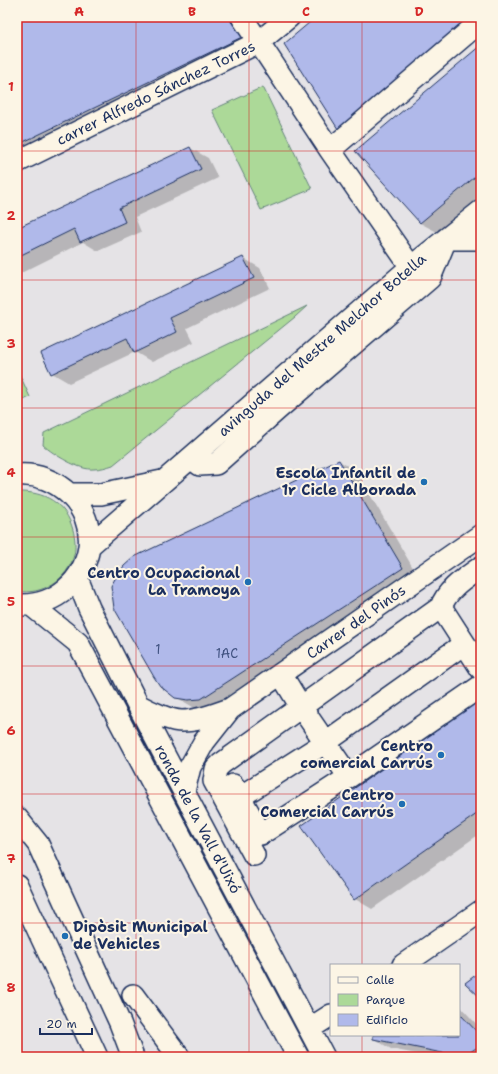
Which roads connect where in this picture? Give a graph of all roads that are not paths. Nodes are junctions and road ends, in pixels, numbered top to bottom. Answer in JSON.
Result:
{"nodes":[{"id":1,"x":242,"y":17,"type":"edge"},
{"id":2,"x":289,"y":17,"type":"edge"},
{"id":3,"x":481,"y":21,"type":"edge"},
{"id":4,"x":259,"y":42,"type":"junction"},
{"id":5,"x":330,"y":150,"type":"junction"},
{"id":6,"x":17,"y":162,"type":"edge"},
{"id":7,"x":481,"y":210,"type":"edge"},
{"id":8,"x":481,"y":234,"type":"edge"},
{"id":9,"x":446,"y":239,"type":"junction"},
{"id":10,"x":411,"y":267,"type":"junction"},
{"id":11,"x":190,"y":458,"type":"junction"},
{"id":12,"x":17,"y":475,"type":"edge"},
{"id":13,"x":164,"y":480,"type":"junction"},
{"id":14,"x":69,"y":494,"type":"junction"},
{"id":15,"x":481,"y":535,"type":"edge"},
{"id":16,"x":89,"y":546,"type":"junction"},
{"id":17,"x":481,"y":567,"type":"edge"},
{"id":18,"x":77,"y":578,"type":"junction"},
{"id":19,"x":24,"y":605,"type":"edge"},
{"id":20,"x":441,"y":607,"type":"junction"},
{"id":21,"x":464,"y":644,"type":"junction"},
{"id":22,"x":481,"y":669,"type":"edge"},
{"id":23,"x":281,"y":674,"type":"junction"},
{"id":24,"x":481,"y":686,"type":"edge"},
{"id":25,"x":138,"y":705,"type":"junction"},
{"id":26,"x":302,"y":707,"type":"junction"},
{"id":27,"x":230,"y":709,"type":"junction"},
{"id":28,"x":326,"y":742,"type":"junction"},
{"id":29,"x":221,"y":764,"type":"junction"},
{"id":30,"x":349,"y":777,"type":"junction"},
{"id":31,"x":184,"y":791,"type":"junction"},
{"id":32,"x":240,"y":797,"type":"junction"},
{"id":33,"x":17,"y":818,"type":"edge"},
{"id":34,"x":254,"y":855,"type":"dead end"},
{"id":35,"x":17,"y":885,"type":"edge"},
{"id":36,"x":481,"y":911,"type":"edge"},
{"id":37,"x":404,"y":964,"type":"edge"},
{"id":38,"x":132,"y":995,"type":"dead end"},
{"id":39,"x":330,"y":1016,"type":"edge"},
{"id":40,"x":310,"y":1029,"type":"junction"},
{"id":41,"x":97,"y":1057,"type":"edge"},
{"id":42,"x":133,"y":1057,"type":"edge"},
{"id":43,"x":179,"y":1057,"type":"edge"},
{"id":44,"x":298,"y":1057,"type":"edge"},
{"id":45,"x":324,"y":1057,"type":"edge"}],
"edges":[{"from":1,"to":4,"type":"street"},
{"from":2,"to":4,"type":"street","name":"carrer Alfredo Sánchez Torres"},
{"from":3,"to":5,"type":"street"},
{"from":4,"to":5,"type":"street"},
{"from":4,"to":6,"type":"street","name":"carrer Alfredo Sánchez Torres"},
{"from":5,"to":10,"type":"street"},
{"from":7,"to":9,"type":"street","name":"avinguda del Mestre Melchor Botella"},
{"from":8,"to":9,"type":"street"},
{"from":9,"to":10,"type":"street","name":"avinguda del Mestre Melchor Botella"},
{"from":9,"to":11,"type":"street"},
{"from":10,"to":11,"type":"street","name":"avinguda del Mestre Melchor Botella"},
{"from":11,"to":13,"type":"street","name":"avinguda del Mestre Melchor Botella"},
{"from":12,"to":14,"type":"street"},
{"from":13,"to":14,"type":"street","name":"avinguda del Mestre Melchor Botella"},
{"from":13,"to":16,"type":"street","name":"avinguda del Mestre Melchor Botella"},
{"from":14,"to":16,"type":"street"},
{"from":15,"to":23,"type":"street","name":"Carrer del Pinós"},
{"from":16,"to":18,"type":"street"},
{"from":17,"to":20,"type":"street"},
{"from":18,"to":19,"type":"street"},
{"from":18,"to":25,"type":"street","name":"ronda de la Vall d'Uixó"},
{"from":19,"to":44,"type":"street","name":"ronda de la Vall d'Uixó"},
{"from":20,"to":21,"type":"street"},
{"from":20,"to":26,"type":"street"},
{"from":21,"to":22,"type":"street"},
{"from":21,"to":28,"type":"street"},
{"from":23,"to":26,"type":"street"},
{"from":23,"to":27,"type":"street","name":"Carrer del Pinós"},
{"from":24,"to":30,"type":"street"},
{"from":25,"to":27,"type":"street","name":"Carrer del Pinós"},
{"from":25,"to":31,"type":"street","name":"ronda de la Vall d'Uixó"},
{"from":26,"to":28,"type":"street"},
{"from":26,"to":29,"type":"street"},
{"from":27,"to":31,"type":"street","name":"Carrer del Pinós"},
{"from":28,"to":30,"type":"street"},
{"from":28,"to":32,"type":"street"},
{"from":29,"to":32,"type":"street"},
{"from":29,"to":34,"type":"street"},
{"from":30,"to":32,"type":"street"},
{"from":31,"to":40,"type":"street","name":"ronda de la Vall d'Uixó"},
{"from":33,"to":42,"type":"street"},
{"from":35,"to":41,"type":"street"},
{"from":36,"to":37,"type":"street"},
{"from":38,"to":43,"type":"street"},
{"from":39,"to":40,"type":"street"},
{"from":40,"to":45,"type":"street","name":"ronda de la Vall d'Uixó"}]}
